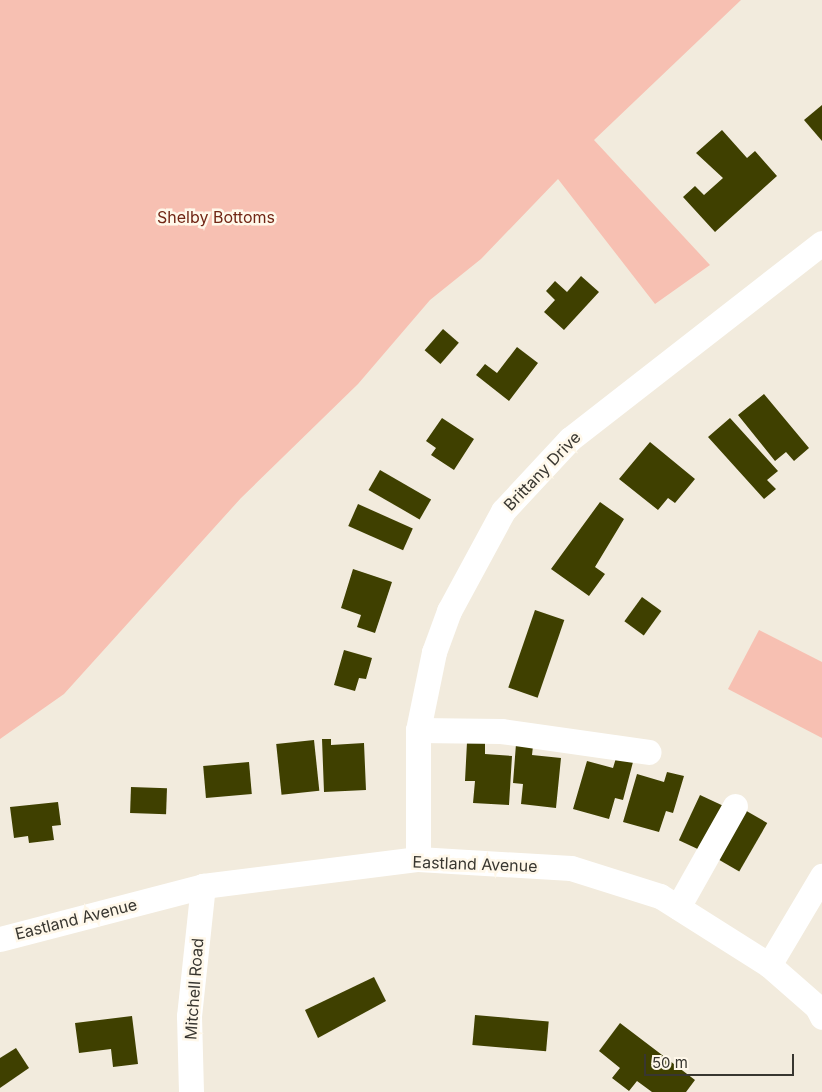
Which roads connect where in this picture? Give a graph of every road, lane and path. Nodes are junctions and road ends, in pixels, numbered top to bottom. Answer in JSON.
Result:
{"nodes":[{"id":1,"x":822,"y":243,"type":"edge"},
{"id":2,"x":418,"y":730,"type":"junction"},
{"id":3,"x":650,"y":752,"type":"dead end"},
{"id":4,"x":735,"y":806,"type":"dead end"},
{"id":5,"x":418,"y":859,"type":"junction"},
{"id":6,"x":822,"y":876,"type":"edge"},
{"id":7,"x":203,"y":886,"type":"junction"},
{"id":8,"x":678,"y":907,"type":"junction"},
{"id":9,"x":0,"y":939,"type":"edge"},
{"id":10,"x":770,"y":964,"type":"junction"},
{"id":11,"x":822,"y":1017,"type":"edge"},
{"id":12,"x":191,"y":1092,"type":"edge"}],
"edges":[{"from":1,"to":2,"type":"street","name":"Brittany Drive"},
{"from":2,"to":3,"type":"street"},
{"from":2,"to":5,"type":"street","name":"Brittany Drive"},
{"from":4,"to":8,"type":"street"},
{"from":5,"to":7,"type":"street","name":"Eastland Avenue"},
{"from":5,"to":8,"type":"street","name":"Eastland Avenue"},
{"from":6,"to":10,"type":"street"},
{"from":7,"to":9,"type":"street","name":"Eastland Avenue"},
{"from":7,"to":12,"type":"street","name":"Mitchell Road"},
{"from":8,"to":10,"type":"street","name":"Eastland Avenue"},
{"from":10,"to":11,"type":"street","name":"Eastland Avenue"}]}
